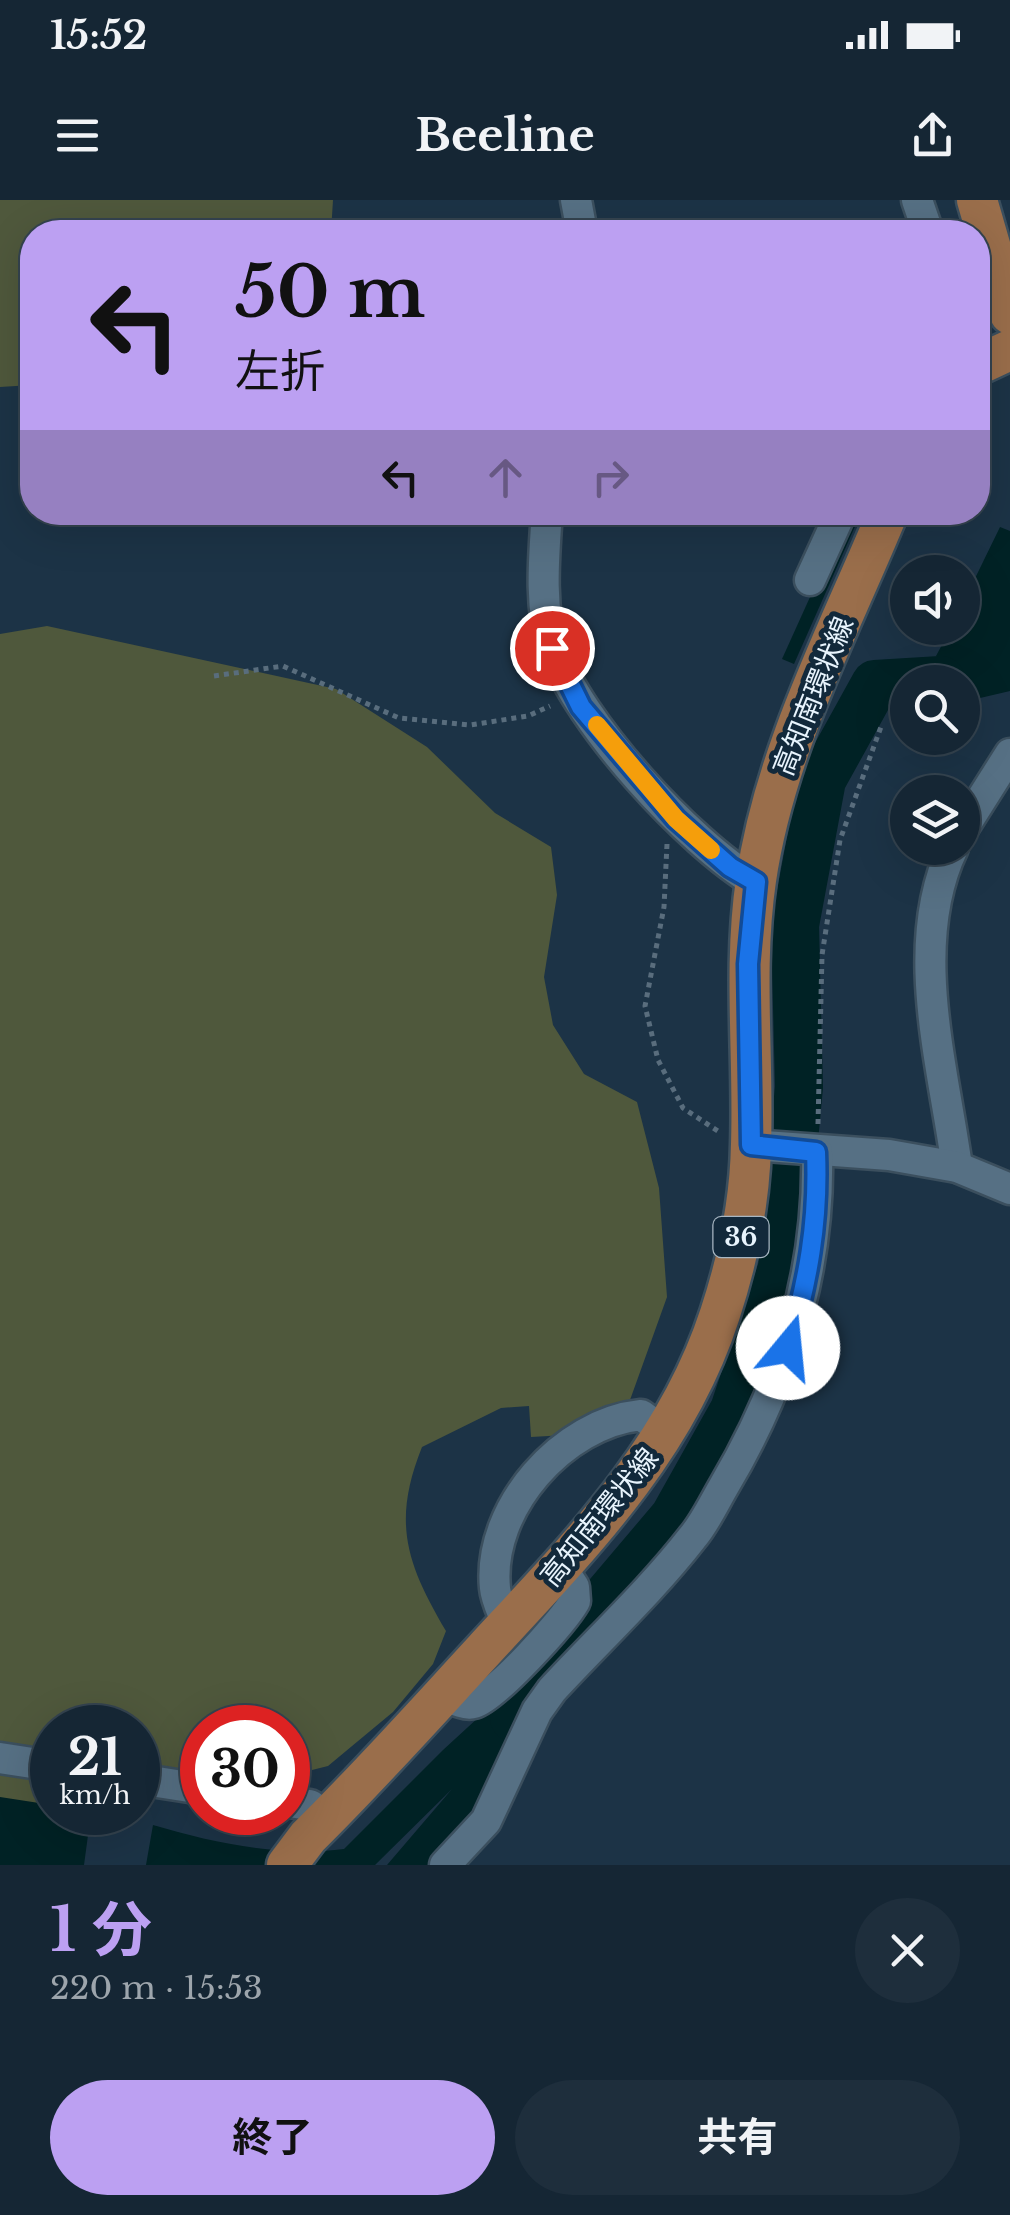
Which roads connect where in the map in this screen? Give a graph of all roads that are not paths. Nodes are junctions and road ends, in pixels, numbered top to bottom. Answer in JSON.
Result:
{"nodes":[{"id":1,"x":990,"y":243,"type":"edge"},
{"id":2,"x":1010,"y":314,"type":"edge"},
{"id":3,"x":546,"y":525,"type":"edge"},
{"id":4,"x":835,"y":525,"type":"edge"},
{"id":5,"x":882,"y":525,"type":"edge"},
{"id":6,"x":810,"y":580,"type":"dead end"},
{"id":7,"x":1010,"y":754,"type":"edge"},
{"id":8,"x":980,"y":802,"type":"edge"},
{"id":9,"x":945,"y":865,"type":"edge"},
{"id":10,"x":756,"y":882,"type":"junction"},
{"id":11,"x":763,"y":1146,"type":"junction"},
{"id":12,"x":816,"y":1152,"type":"junction"},
{"id":13,"x":957,"y":1167,"type":"junction"},
{"id":14,"x":1010,"y":1188,"type":"edge"},
{"id":15,"x":666,"y":1434,"type":"junction"},
{"id":16,"x":561,"y":1567,"type":"junction"},
{"id":17,"x":507,"y":1624,"type":"junction"},
{"id":18,"x":537,"y":1676,"type":"junction"},
{"id":19,"x":444,"y":1694,"type":"junction"},
{"id":20,"x":0,"y":1758,"type":"edge"},
{"id":21,"x":30,"y":1763,"type":"edge"},
{"id":22,"x":307,"y":1840,"type":"edge"},
{"id":23,"x":445,"y":1865,"type":"edge"}],
"edges":[{"from":1,"to":2,"type":"main road"},
{"from":3,"to":10,"type":"street"},
{"from":4,"to":6,"type":"street"},
{"from":5,"to":10,"type":"main road","name":"高知南環状線","number":"36"},
{"from":7,"to":8,"type":"street"},
{"from":9,"to":13,"type":"street"},
{"from":10,"to":11,"type":"main road","name":"高知南環状線","number":"36"},
{"from":11,"to":12,"type":"street"},
{"from":11,"to":15,"type":"main road","name":"高知南環状線","number":"36"},
{"from":12,"to":13,"type":"street"},
{"from":12,"to":18,"type":"street"},
{"from":13,"to":14,"type":"street"},
{"from":15,"to":16,"type":"main road","name":"高知南環状線","number":"36"},
{"from":15,"to":17,"type":"street"},
{"from":16,"to":17,"type":"main road","name":"高知南環状線","number":"36"},
{"from":16,"to":18,"type":"street"},
{"from":17,"to":19,"type":"main road","name":"高知南環状線","number":"36"},
{"from":18,"to":19,"type":"street"},
{"from":18,"to":23,"type":"street"},
{"from":19,"to":22,"type":"main road","name":"高知南環状線","number":"36"},
{"from":20,"to":21,"type":"street"}]}
